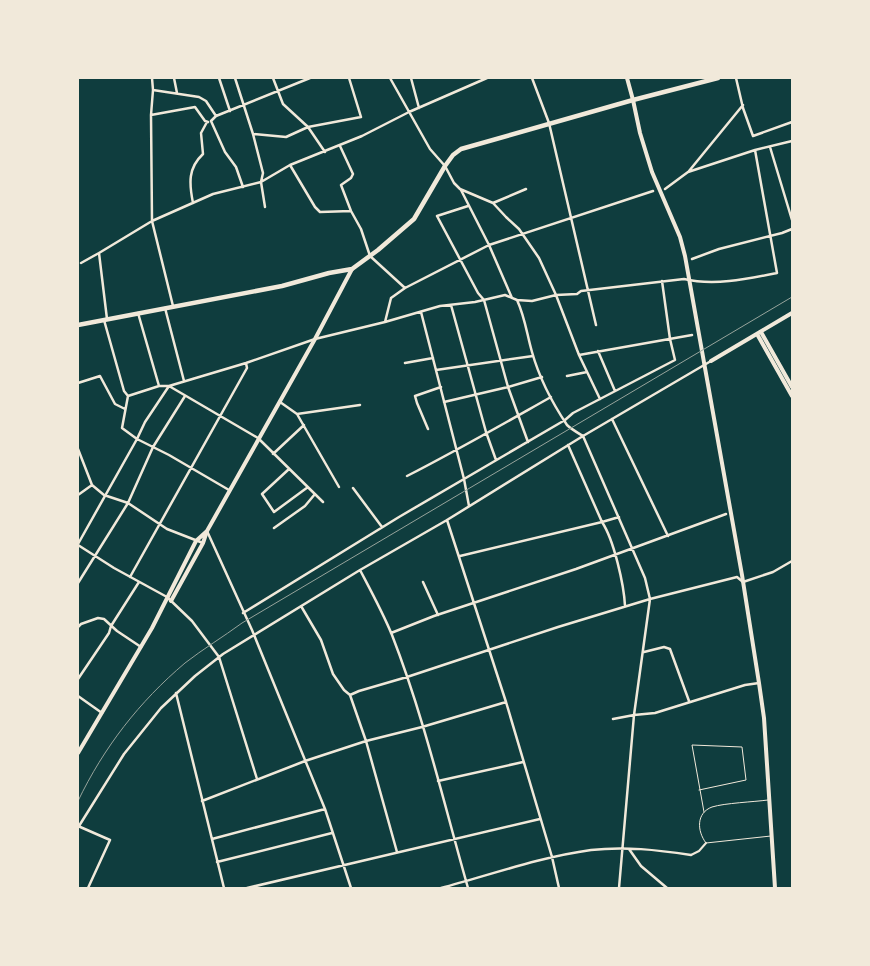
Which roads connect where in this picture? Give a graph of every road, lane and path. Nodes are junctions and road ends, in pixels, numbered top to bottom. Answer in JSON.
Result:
{"nodes":[{"id":1,"x":152,"y":78,"type":"edge"},
{"id":2,"x":174,"y":78,"type":"edge"},
{"id":3,"x":219,"y":78,"type":"edge"},
{"id":4,"x":235,"y":78,"type":"edge"},
{"id":5,"x":273,"y":78,"type":"edge"},
{"id":6,"x":310,"y":78,"type":"edge"},
{"id":7,"x":349,"y":78,"type":"edge"},
{"id":8,"x":390,"y":78,"type":"edge"},
{"id":9,"x":411,"y":78,"type":"edge"},
{"id":10,"x":487,"y":78,"type":"edge"},
{"id":11,"x":532,"y":78,"type":"edge"},
{"id":12,"x":627,"y":78,"type":"edge"},
{"id":13,"x":718,"y":78,"type":"edge"},
{"id":14,"x":736,"y":78,"type":"edge"},
{"id":15,"x":153,"y":90,"type":"junction"},
{"id":16,"x":277,"y":91,"type":"junction"},
{"id":17,"x":177,"y":93,"type":"junction"},
{"id":18,"x":633,"y":100,"type":"junction"},
{"id":19,"x":244,"y":105,"type":"junction"},
{"id":20,"x":743,"y":105,"type":"junction"},
{"id":21,"x":419,"y":108,"type":"junction"},
{"id":22,"x":230,"y":110,"type":"junction"},
{"id":23,"x":409,"y":112,"type":"junction"},
{"id":24,"x":151,"y":115,"type":"junction"},
{"id":25,"x":216,"y":116,"type":"junction"},
{"id":26,"x":211,"y":121,"type":"junction"},
{"id":27,"x":207,"y":122,"type":"junction"},
{"id":28,"x":792,"y":122,"type":"edge"},
{"id":29,"x":549,"y":124,"type":"junction"},
{"id":30,"x":308,"y":127,"type":"junction"},
{"id":31,"x":253,"y":134,"type":"junction"},
{"id":32,"x":792,"y":141,"type":"edge"},
{"id":33,"x":340,"y":146,"type":"junction"},
{"id":34,"x":770,"y":147,"type":"junction"},
{"id":35,"x":755,"y":150,"type":"junction"},
{"id":36,"x":326,"y":152,"type":"junction"},
{"id":37,"x":290,"y":164,"type":"junction"},
{"id":38,"x":445,"y":166,"type":"junction"},
{"id":39,"x":688,"y":172,"type":"junction"},
{"id":40,"x":261,"y":182,"type":"junction"},
{"id":41,"x":243,"y":187,"type":"junction"},
{"id":42,"x":460,"y":189,"type":"junction"},
{"id":43,"x":526,"y":189,"type":"dead end"},
{"id":44,"x":665,"y":189,"type":"dead end"},
{"id":45,"x":653,"y":191,"type":"dead end"},
{"id":46,"x":193,"y":203,"type":"junction"},
{"id":47,"x":493,"y":203,"type":"junction"},
{"id":48,"x":468,"y":206,"type":"junction"},
{"id":49,"x":265,"y":207,"type":"dead end"},
{"id":50,"x":351,"y":211,"type":"junction"},
{"id":51,"x":571,"y":217,"type":"junction"},
{"id":52,"x":792,"y":220,"type":"edge"},
{"id":53,"x":152,"y":221,"type":"junction"},
{"id":54,"x":792,"y":229,"type":"edge"},
{"id":55,"x":522,"y":233,"type":"junction"},
{"id":56,"x":771,"y":236,"type":"junction"},
{"id":57,"x":489,"y":245,"type":"junction"},
{"id":58,"x":99,"y":253,"type":"junction"},
{"id":59,"x":370,"y":256,"type":"junction"},
{"id":60,"x":692,"y":259,"type":"dead end"},
{"id":61,"x":460,"y":260,"type":"junction"},
{"id":62,"x":81,"y":264,"type":"dead end"},
{"id":63,"x":352,"y":269,"type":"junction"},
{"id":64,"x":662,"y":281,"type":"junction"},
{"id":65,"x":405,"y":288,"type":"junction"},
{"id":66,"x":588,"y":291,"type":"junction"},
{"id":67,"x":556,"y":295,"type":"junction"},
{"id":68,"x":512,"y":298,"type":"junction"},
{"id":69,"x":484,"y":300,"type":"junction"},
{"id":70,"x":517,"y":300,"type":"junction"},
{"id":71,"x":451,"y":305,"type":"junction"},
{"id":72,"x":174,"y":307,"type":"junction"},
{"id":73,"x":165,"y":308,"type":"junction"},
{"id":74,"x":421,"y":312,"type":"junction"},
{"id":75,"x":792,"y":313,"type":"edge"},
{"id":76,"x":138,"y":314,"type":"junction"},
{"id":77,"x":106,"y":320,"type":"junction"},
{"id":78,"x":385,"y":322,"type":"junction"},
{"id":79,"x":78,"y":325,"type":"edge"},
{"id":80,"x":596,"y":325,"type":"dead end"},
{"id":81,"x":759,"y":333,"type":"junction"},
{"id":82,"x":692,"y":335,"type":"dead end"},
{"id":83,"x":315,"y":339,"type":"junction"},
{"id":84,"x":670,"y":339,"type":"junction"},
{"id":85,"x":598,"y":352,"type":"junction"},
{"id":86,"x":579,"y":355,"type":"junction"},
{"id":87,"x":533,"y":356,"type":"junction"},
{"id":88,"x":433,"y":358,"type":"junction"},
{"id":89,"x":711,"y":361,"type":"joint"},
{"id":90,"x":405,"y":362,"type":"dead end"},
{"id":91,"x":501,"y":362,"type":"junction"},
{"id":92,"x":246,"y":363,"type":"junction"},
{"id":93,"x":468,"y":366,"type":"junction"},
{"id":94,"x":436,"y":370,"type":"junction"},
{"id":95,"x":587,"y":372,"type":"junction"},
{"id":96,"x":567,"y":376,"type":"dead end"},
{"id":97,"x":542,"y":377,"type":"junction"},
{"id":98,"x":184,"y":381,"type":"junction"},
{"id":99,"x":78,"y":383,"type":"edge"},
{"id":100,"x":159,"y":386,"type":"junction"},
{"id":101,"x":169,"y":386,"type":"junction"},
{"id":102,"x":441,"y":387,"type":"junction"},
{"id":103,"x":508,"y":387,"type":"junction"},
{"id":104,"x":792,"y":387,"type":"edge"},
{"id":105,"x":615,"y":391,"type":"junction"},
{"id":106,"x":476,"y":394,"type":"junction"},
{"id":107,"x":128,"y":396,"type":"junction"},
{"id":108,"x":185,"y":396,"type":"junction"},
{"id":109,"x":792,"y":396,"type":"edge"},
{"id":110,"x":552,"y":397,"type":"junction"},
{"id":111,"x":600,"y":399,"type":"junction"},
{"id":112,"x":278,"y":402,"type":"junction"},
{"id":113,"x":444,"y":402,"type":"junction"},
{"id":114,"x":360,"y":405,"type":"dead end"},
{"id":115,"x":125,"y":409,"type":"junction"},
{"id":116,"x":298,"y":414,"type":"junction"},
{"id":117,"x":220,"y":416,"type":"junction"},
{"id":118,"x":517,"y":416,"type":"junction"},
{"id":119,"x":612,"y":419,"type":"junction"},
{"id":120,"x":565,"y":420,"type":"junction"},
{"id":121,"x":304,"y":425,"type":"junction"},
{"id":122,"x":428,"y":429,"type":"dead end"},
{"id":123,"x":486,"y":432,"type":"junction"},
{"id":124,"x":583,"y":436,"type":"junction"},
{"id":125,"x":258,"y":438,"type":"junction"},
{"id":126,"x":137,"y":439,"type":"junction"},
{"id":127,"x":528,"y":442,"type":"junction"},
{"id":128,"x":568,"y":445,"type":"junction"},
{"id":129,"x":153,"y":447,"type":"junction"},
{"id":130,"x":78,"y":449,"type":"edge"},
{"id":131,"x":457,"y":450,"type":"junction"},
{"id":132,"x":273,"y":454,"type":"junction"},
{"id":133,"x":496,"y":460,"type":"junction"},
{"id":134,"x":192,"y":469,"type":"junction"},
{"id":135,"x":290,"y":469,"type":"junction"},
{"id":136,"x":407,"y":476,"type":"dead end"},
{"id":137,"x":464,"y":479,"type":"junction"},
{"id":138,"x":92,"y":485,"type":"junction"},
{"id":139,"x":308,"y":487,"type":"junction"},
{"id":140,"x":339,"y":487,"type":"dead end"},
{"id":141,"x":353,"y":488,"type":"dead end"},
{"id":142,"x":229,"y":490,"type":"junction"},
{"id":143,"x":315,"y":494,"type":"junction"},
{"id":144,"x":78,"y":495,"type":"edge"},
{"id":145,"x":104,"y":496,"type":"junction"},
{"id":146,"x":323,"y":502,"type":"dead end"},
{"id":147,"x":128,"y":503,"type":"junction"},
{"id":148,"x":469,"y":506,"type":"junction"},
{"id":149,"x":726,"y":514,"type":"dead end"},
{"id":150,"x":619,"y":517,"type":"junction"},
{"id":151,"x":447,"y":520,"type":"junction"},
{"id":152,"x":602,"y":522,"type":"junction"},
{"id":153,"x":160,"y":524,"type":"junction"},
{"id":154,"x":382,"y":527,"type":"junction"},
{"id":155,"x":274,"y":528,"type":"dead end"},
{"id":156,"x":207,"y":531,"type":"junction"},
{"id":157,"x":668,"y":536,"type":"junction"},
{"id":158,"x":196,"y":541,"type":"junction"},
{"id":159,"x":203,"y":543,"type":"junction"},
{"id":160,"x":78,"y":544,"type":"edge"},
{"id":161,"x":633,"y":548,"type":"junction"},
{"id":162,"x":94,"y":555,"type":"junction"},
{"id":163,"x":615,"y":555,"type":"junction"},
{"id":164,"x":460,"y":556,"type":"junction"},
{"id":165,"x":792,"y":561,"type":"edge"},
{"id":166,"x":360,"y":570,"type":"junction"},
{"id":167,"x":130,"y":577,"type":"junction"},
{"id":168,"x":139,"y":582,"type":"junction"},
{"id":169,"x":423,"y":582,"type":"dead end"},
{"id":170,"x":744,"y":582,"type":"junction"},
{"id":171,"x":78,"y":583,"type":"edge"},
{"id":172,"x":166,"y":597,"type":"junction"},
{"id":173,"x":650,"y":599,"type":"junction"},
{"id":174,"x":171,"y":602,"type":"junction"},
{"id":175,"x":474,"y":602,"type":"junction"},
{"id":176,"x":301,"y":606,"type":"junction"},
{"id":177,"x":625,"y":606,"type":"junction"},
{"id":178,"x":243,"y":613,"type":"junction"},
{"id":179,"x":438,"y":615,"type":"junction"},
{"id":180,"x":111,"y":626,"type":"junction"},
{"id":181,"x":78,"y":627,"type":"edge"},
{"id":182,"x":391,"y":633,"type":"junction"},
{"id":183,"x":254,"y":635,"type":"junction"},
{"id":184,"x":141,"y":647,"type":"junction"},
{"id":185,"x":489,"y":650,"type":"junction"},
{"id":186,"x":644,"y":652,"type":"junction"},
{"id":187,"x":219,"y":657,"type":"junction"},
{"id":188,"x":407,"y":677,"type":"junction"},
{"id":189,"x":78,"y":679,"type":"edge"},
{"id":190,"x":759,"y":683,"type":"junction"},
{"id":191,"x":175,"y":693,"type":"junction"},
{"id":192,"x":350,"y":695,"type":"junction"},
{"id":193,"x":78,"y":696,"type":"edge"},
{"id":194,"x":689,"y":701,"type":"junction"},
{"id":195,"x":506,"y":702,"type":"junction"},
{"id":196,"x":102,"y":713,"type":"junction"},
{"id":197,"x":634,"y":715,"type":"junction"},
{"id":198,"x":613,"y":719,"type":"dead end"},
{"id":199,"x":422,"y":727,"type":"junction"},
{"id":200,"x":366,"y":741,"type":"junction"},
{"id":201,"x":78,"y":753,"type":"edge"},
{"id":202,"x":305,"y":761,"type":"junction"},
{"id":203,"x":524,"y":762,"type":"junction"},
{"id":204,"x":258,"y":779,"type":"junction"},
{"id":205,"x":438,"y":781,"type":"junction"},
{"id":206,"x":699,"y":790,"type":"junction"},
{"id":207,"x":202,"y":800,"type":"junction"},
{"id":208,"x":769,"y":800,"type":"junction"},
{"id":209,"x":325,"y":809,"type":"junction"},
{"id":210,"x":704,"y":812,"type":"junction"},
{"id":211,"x":540,"y":819,"type":"junction"},
{"id":212,"x":78,"y":826,"type":"edge"},
{"id":213,"x":333,"y":833,"type":"junction"},
{"id":214,"x":771,"y":836,"type":"junction"},
{"id":215,"x":455,"y":838,"type":"junction"},
{"id":216,"x":212,"y":839,"type":"junction"},
{"id":217,"x":706,"y":843,"type":"junction"},
{"id":218,"x":624,"y":849,"type":"junction"},
{"id":219,"x":629,"y":849,"type":"junction"},
{"id":220,"x":397,"y":852,"type":"junction"},
{"id":221,"x":690,"y":855,"type":"joint"},
{"id":222,"x":552,"y":857,"type":"junction"},
{"id":223,"x":218,"y":862,"type":"junction"},
{"id":224,"x":344,"y":866,"type":"junction"},
{"id":225,"x":466,"y":882,"type":"junction"},
{"id":226,"x":88,"y":888,"type":"edge"},
{"id":227,"x":224,"y":888,"type":"edge"},
{"id":228,"x":247,"y":888,"type":"edge"},
{"id":229,"x":351,"y":888,"type":"edge"},
{"id":230,"x":442,"y":888,"type":"edge"},
{"id":231,"x":468,"y":888,"type":"edge"},
{"id":232,"x":559,"y":888,"type":"edge"},
{"id":233,"x":619,"y":888,"type":"edge"},
{"id":234,"x":667,"y":888,"type":"edge"},
{"id":235,"x":775,"y":888,"type":"edge"}],
"edges":[{"from":1,"to":15,"type":"street"},
{"from":2,"to":17,"type":"street"},
{"from":3,"to":22,"type":"street"},
{"from":4,"to":19,"type":"street"},
{"from":5,"to":16,"type":"street"},
{"from":6,"to":16,"type":"street"},
{"from":7,"to":30,"type":"street"},
{"from":8,"to":23,"type":"street"},
{"from":9,"to":21,"type":"street"},
{"from":10,"to":21,"type":"street"},
{"from":11,"to":29,"type":"street"},
{"from":12,"to":18,"type":"main road"},
{"from":13,"to":18,"type":"highway"},
{"from":14,"to":20,"type":"street"},
{"from":15,"to":17,"type":"street"},
{"from":15,"to":24,"type":"street"},
{"from":16,"to":19,"type":"street"},
{"from":16,"to":30,"type":"street"},
{"from":17,"to":25,"type":"street"},
{"from":18,"to":29,"type":"highway"},
{"from":18,"to":170,"type":"main road"},
{"from":19,"to":22,"type":"street"},
{"from":19,"to":31,"type":"street"},
{"from":20,"to":28,"type":"street"},
{"from":20,"to":39,"type":"street"},
{"from":21,"to":23,"type":"street"},
{"from":22,"to":25,"type":"street"},
{"from":23,"to":33,"type":"street"},
{"from":23,"to":38,"type":"street"},
{"from":24,"to":27,"type":"street"},
{"from":24,"to":53,"type":"street"},
{"from":25,"to":26,"type":"street"},
{"from":26,"to":27,"type":"street"},
{"from":26,"to":41,"type":"street"},
{"from":27,"to":46,"type":"street"},
{"from":29,"to":38,"type":"highway"},
{"from":29,"to":51,"type":"street"},
{"from":30,"to":31,"type":"street"},
{"from":30,"to":36,"type":"street"},
{"from":31,"to":40,"type":"street"},
{"from":32,"to":34,"type":"street"},
{"from":33,"to":36,"type":"street"},
{"from":33,"to":50,"type":"street"},
{"from":34,"to":35,"type":"street"},
{"from":34,"to":52,"type":"street"},
{"from":35,"to":39,"type":"street"},
{"from":35,"to":56,"type":"street"},
{"from":36,"to":37,"type":"street"},
{"from":37,"to":40,"type":"street"},
{"from":37,"to":50,"type":"street"},
{"from":38,"to":42,"type":"street"},
{"from":38,"to":59,"type":"highway"},
{"from":39,"to":44,"type":"street"},
{"from":40,"to":41,"type":"street"},
{"from":40,"to":49,"type":"street"},
{"from":41,"to":46,"type":"street"},
{"from":42,"to":47,"type":"street"},
{"from":42,"to":48,"type":"street"},
{"from":43,"to":47,"type":"street"},
{"from":45,"to":51,"type":"street"},
{"from":46,"to":53,"type":"street"},
{"from":47,"to":55,"type":"street"},
{"from":48,"to":57,"type":"street"},
{"from":48,"to":61,"type":"street"},
{"from":50,"to":59,"type":"street"},
{"from":51,"to":55,"type":"street"},
{"from":51,"to":66,"type":"street"},
{"from":53,"to":58,"type":"street"},
{"from":53,"to":72,"type":"street"},
{"from":54,"to":56,"type":"street"},
{"from":55,"to":57,"type":"street"},
{"from":55,"to":67,"type":"street"},
{"from":56,"to":60,"type":"street"},
{"from":56,"to":64,"type":"street"},
{"from":57,"to":61,"type":"street"},
{"from":57,"to":68,"type":"street"},
{"from":58,"to":62,"type":"street"},
{"from":58,"to":77,"type":"street"},
{"from":59,"to":63,"type":"highway"},
{"from":59,"to":65,"type":"street"},
{"from":61,"to":65,"type":"street"},
{"from":61,"to":69,"type":"street"},
{"from":63,"to":72,"type":"highway"},
{"from":63,"to":83,"type":"main road"},
{"from":64,"to":66,"type":"street"},
{"from":64,"to":84,"type":"street"},
{"from":65,"to":78,"type":"street"},
{"from":66,"to":67,"type":"street"},
{"from":66,"to":80,"type":"street"},
{"from":67,"to":70,"type":"street"},
{"from":67,"to":86,"type":"street"},
{"from":68,"to":69,"type":"street"},
{"from":68,"to":70,"type":"street"},
{"from":69,"to":71,"type":"street"},
{"from":69,"to":91,"type":"street"},
{"from":70,"to":87,"type":"street"},
{"from":71,"to":74,"type":"street"},
{"from":71,"to":93,"type":"street"},
{"from":72,"to":73,"type":"highway"},
{"from":73,"to":76,"type":"highway"},
{"from":73,"to":98,"type":"street"},
{"from":74,"to":78,"type":"street"},
{"from":74,"to":88,"type":"street"},
{"from":75,"to":81,"type":"main road"},
{"from":76,"to":77,"type":"highway"},
{"from":76,"to":100,"type":"street"},
{"from":77,"to":79,"type":"highway"},
{"from":77,"to":107,"type":"street"},
{"from":78,"to":83,"type":"street"},
{"from":81,"to":89,"type":"main road"},
{"from":81,"to":104,"type":"main road"},
{"from":81,"to":109,"type":"main road"},
{"from":82,"to":84,"type":"street"},
{"from":83,"to":92,"type":"street"},
{"from":83,"to":112,"type":"main road"},
{"from":84,"to":85,"type":"street"},
{"from":84,"to":105,"type":"street"},
{"from":85,"to":86,"type":"street"},
{"from":85,"to":105,"type":"street"},
{"from":86,"to":95,"type":"street"},
{"from":87,"to":91,"type":"street"},
{"from":87,"to":97,"type":"street"},
{"from":88,"to":90,"type":"street"},
{"from":88,"to":94,"type":"street"},
{"from":89,"to":119,"type":"street"},
{"from":91,"to":93,"type":"street"},
{"from":91,"to":103,"type":"street"},
{"from":92,"to":98,"type":"street"},
{"from":92,"to":117,"type":"street"},
{"from":93,"to":94,"type":"street"},
{"from":93,"to":106,"type":"street"},
{"from":94,"to":102,"type":"street"},
{"from":95,"to":96,"type":"street"},
{"from":95,"to":111,"type":"street"},
{"from":97,"to":103,"type":"street"},
{"from":97,"to":110,"type":"street"},
{"from":98,"to":101,"type":"street"},
{"from":99,"to":115,"type":"street"},
{"from":100,"to":101,"type":"street"},
{"from":100,"to":107,"type":"street"},
{"from":101,"to":108,"type":"street"},
{"from":101,"to":126,"type":"street"},
{"from":102,"to":113,"type":"street"},
{"from":102,"to":122,"type":"street"},
{"from":103,"to":106,"type":"street"},
{"from":103,"to":118,"type":"street"},
{"from":105,"to":111,"type":"street"},
{"from":106,"to":113,"type":"street"},
{"from":106,"to":123,"type":"street"},
{"from":107,"to":115,"type":"street"},
{"from":108,"to":117,"type":"street"},
{"from":108,"to":129,"type":"street"},
{"from":110,"to":118,"type":"street"},
{"from":110,"to":120,"type":"street"},
{"from":111,"to":120,"type":"street"},
{"from":112,"to":116,"type":"street"},
{"from":112,"to":125,"type":"main road"},
{"from":113,"to":131,"type":"street"},
{"from":114,"to":116,"type":"street"},
{"from":115,"to":126,"type":"street"},
{"from":116,"to":121,"type":"street"},
{"from":117,"to":125,"type":"street"},
{"from":117,"to":134,"type":"street"},
{"from":118,"to":123,"type":"street"},
{"from":118,"to":127,"type":"street"},
{"from":119,"to":124,"type":"street"},
{"from":119,"to":157,"type":"street"},
{"from":120,"to":124,"type":"street"},
{"from":120,"to":127,"type":"street"},
{"from":121,"to":132,"type":"street"},
{"from":121,"to":140,"type":"street"},
{"from":123,"to":131,"type":"street"},
{"from":123,"to":133,"type":"street"},
{"from":124,"to":128,"type":"street"},
{"from":124,"to":150,"type":"street"},
{"from":125,"to":132,"type":"street"},
{"from":125,"to":142,"type":"main road"},
{"from":126,"to":129,"type":"street"},
{"from":126,"to":145,"type":"street"},
{"from":127,"to":133,"type":"street"},
{"from":128,"to":148,"type":"street"},
{"from":128,"to":152,"type":"street"},
{"from":129,"to":134,"type":"street"},
{"from":129,"to":147,"type":"street"},
{"from":130,"to":138,"type":"street"},
{"from":131,"to":136,"type":"street"},
{"from":131,"to":137,"type":"street"},
{"from":132,"to":135,"type":"street"},
{"from":133,"to":137,"type":"street"},
{"from":134,"to":142,"type":"street"},
{"from":134,"to":153,"type":"street"},
{"from":135,"to":139,"type":"street"},
{"from":135,"to":139,"type":"street"},
{"from":137,"to":148,"type":"street"},
{"from":137,"to":154,"type":"street"},
{"from":138,"to":144,"type":"street"},
{"from":138,"to":145,"type":"street"},
{"from":139,"to":143,"type":"street"},
{"from":141,"to":154,"type":"street"},
{"from":142,"to":156,"type":"main road"},
{"from":143,"to":146,"type":"street"},
{"from":143,"to":155,"type":"street"},
{"from":145,"to":147,"type":"street"},
{"from":145,"to":160,"type":"street"},
{"from":147,"to":153,"type":"street"},
{"from":147,"to":162,"type":"street"},
{"from":148,"to":151,"type":"street"},
{"from":149,"to":157,"type":"street"},
{"from":150,"to":152,"type":"street"},
{"from":150,"to":161,"type":"street"},
{"from":151,"to":164,"type":"street"},
{"from":151,"to":166,"type":"street"},
{"from":152,"to":163,"type":"street"},
{"from":152,"to":164,"type":"street"},
{"from":153,"to":158,"type":"street"},
{"from":153,"to":167,"type":"street"},
{"from":154,"to":178,"type":"street"},
{"from":156,"to":158,"type":"main road"},
{"from":156,"to":159,"type":"main road"},
{"from":156,"to":178,"type":"street"},
{"from":157,"to":161,"type":"street"},
{"from":158,"to":159,"type":"street"},
{"from":158,"to":172,"type":"main road"},
{"from":159,"to":174,"type":"main road"},
{"from":160,"to":162,"type":"street"},
{"from":161,"to":163,"type":"street"},
{"from":161,"to":173,"type":"street"},
{"from":162,"to":167,"type":"street"},
{"from":162,"to":171,"type":"street"},
{"from":163,"to":175,"type":"street"},
{"from":163,"to":177,"type":"street"},
{"from":164,"to":175,"type":"street"},
{"from":165,"to":170,"type":"street"},
{"from":166,"to":176,"type":"street"},
{"from":166,"to":182,"type":"street"},
{"from":167,"to":168,"type":"street"},
{"from":168,"to":172,"type":"street"},
{"from":168,"to":180,"type":"street"},
{"from":169,"to":179,"type":"street"},
{"from":170,"to":173,"type":"street"},
{"from":170,"to":190,"type":"main road"},
{"from":172,"to":174,"type":"street"},
{"from":172,"to":184,"type":"main road"},
{"from":173,"to":177,"type":"street"},
{"from":173,"to":186,"type":"street"},
{"from":174,"to":187,"type":"street"},
{"from":175,"to":179,"type":"street"},
{"from":175,"to":185,"type":"street"},
{"from":176,"to":183,"type":"street"},
{"from":176,"to":192,"type":"street"},
{"from":177,"to":185,"type":"street"},
{"from":178,"to":183,"type":"street"},
{"from":179,"to":182,"type":"street"},
{"from":180,"to":181,"type":"street"},
{"from":180,"to":184,"type":"street"},
{"from":180,"to":189,"type":"street"},
{"from":182,"to":188,"type":"street"},
{"from":183,"to":187,"type":"street"},
{"from":183,"to":202,"type":"street"},
{"from":184,"to":196,"type":"main road"},
{"from":185,"to":188,"type":"street"},
{"from":185,"to":195,"type":"street"},
{"from":186,"to":194,"type":"street"},
{"from":186,"to":197,"type":"street"},
{"from":187,"to":191,"type":"street"},
{"from":187,"to":204,"type":"street"},
{"from":188,"to":192,"type":"street"},
{"from":188,"to":199,"type":"street"},
{"from":190,"to":194,"type":"street"},
{"from":190,"to":208,"type":"main road"},
{"from":191,"to":207,"type":"street"},
{"from":191,"to":212,"type":"street"},
{"from":192,"to":200,"type":"street"},
{"from":193,"to":196,"type":"street"},
{"from":194,"to":197,"type":"street"},
{"from":195,"to":199,"type":"street"},
{"from":195,"to":203,"type":"street"},
{"from":196,"to":201,"type":"main road"},
{"from":197,"to":198,"type":"street"},
{"from":197,"to":218,"type":"street"},
{"from":199,"to":200,"type":"street"},
{"from":199,"to":205,"type":"street"},
{"from":200,"to":202,"type":"street"},
{"from":200,"to":220,"type":"street"},
{"from":202,"to":204,"type":"street"},
{"from":202,"to":209,"type":"street"},
{"from":203,"to":205,"type":"street"},
{"from":203,"to":211,"type":"street"},
{"from":204,"to":207,"type":"street"},
{"from":205,"to":215,"type":"street"},
{"from":206,"to":206,"type":"lane"},
{"from":206,"to":210,"type":"lane"},
{"from":207,"to":216,"type":"street"},
{"from":208,"to":210,"type":"lane"},
{"from":208,"to":214,"type":"main road"},
{"from":209,"to":213,"type":"street"},
{"from":209,"to":216,"type":"street"},
{"from":210,"to":217,"type":"lane"},
{"from":211,"to":215,"type":"street"},
{"from":211,"to":222,"type":"street"},
{"from":212,"to":226,"type":"street"},
{"from":213,"to":223,"type":"street"},
{"from":213,"to":224,"type":"street"},
{"from":214,"to":217,"type":"lane"},
{"from":214,"to":235,"type":"main road"},
{"from":215,"to":220,"type":"street"},
{"from":215,"to":225,"type":"street"},
{"from":216,"to":223,"type":"street"},
{"from":217,"to":221,"type":"street"},
{"from":218,"to":219,"type":"street"},
{"from":218,"to":222,"type":"street"},
{"from":218,"to":233,"type":"street"},
{"from":219,"to":221,"type":"street"},
{"from":219,"to":234,"type":"street"},
{"from":220,"to":224,"type":"street"},
{"from":222,"to":225,"type":"street"},
{"from":222,"to":232,"type":"street"},
{"from":223,"to":227,"type":"street"},
{"from":224,"to":228,"type":"street"},
{"from":224,"to":229,"type":"street"},
{"from":225,"to":230,"type":"street"},
{"from":225,"to":231,"type":"street"}]}
